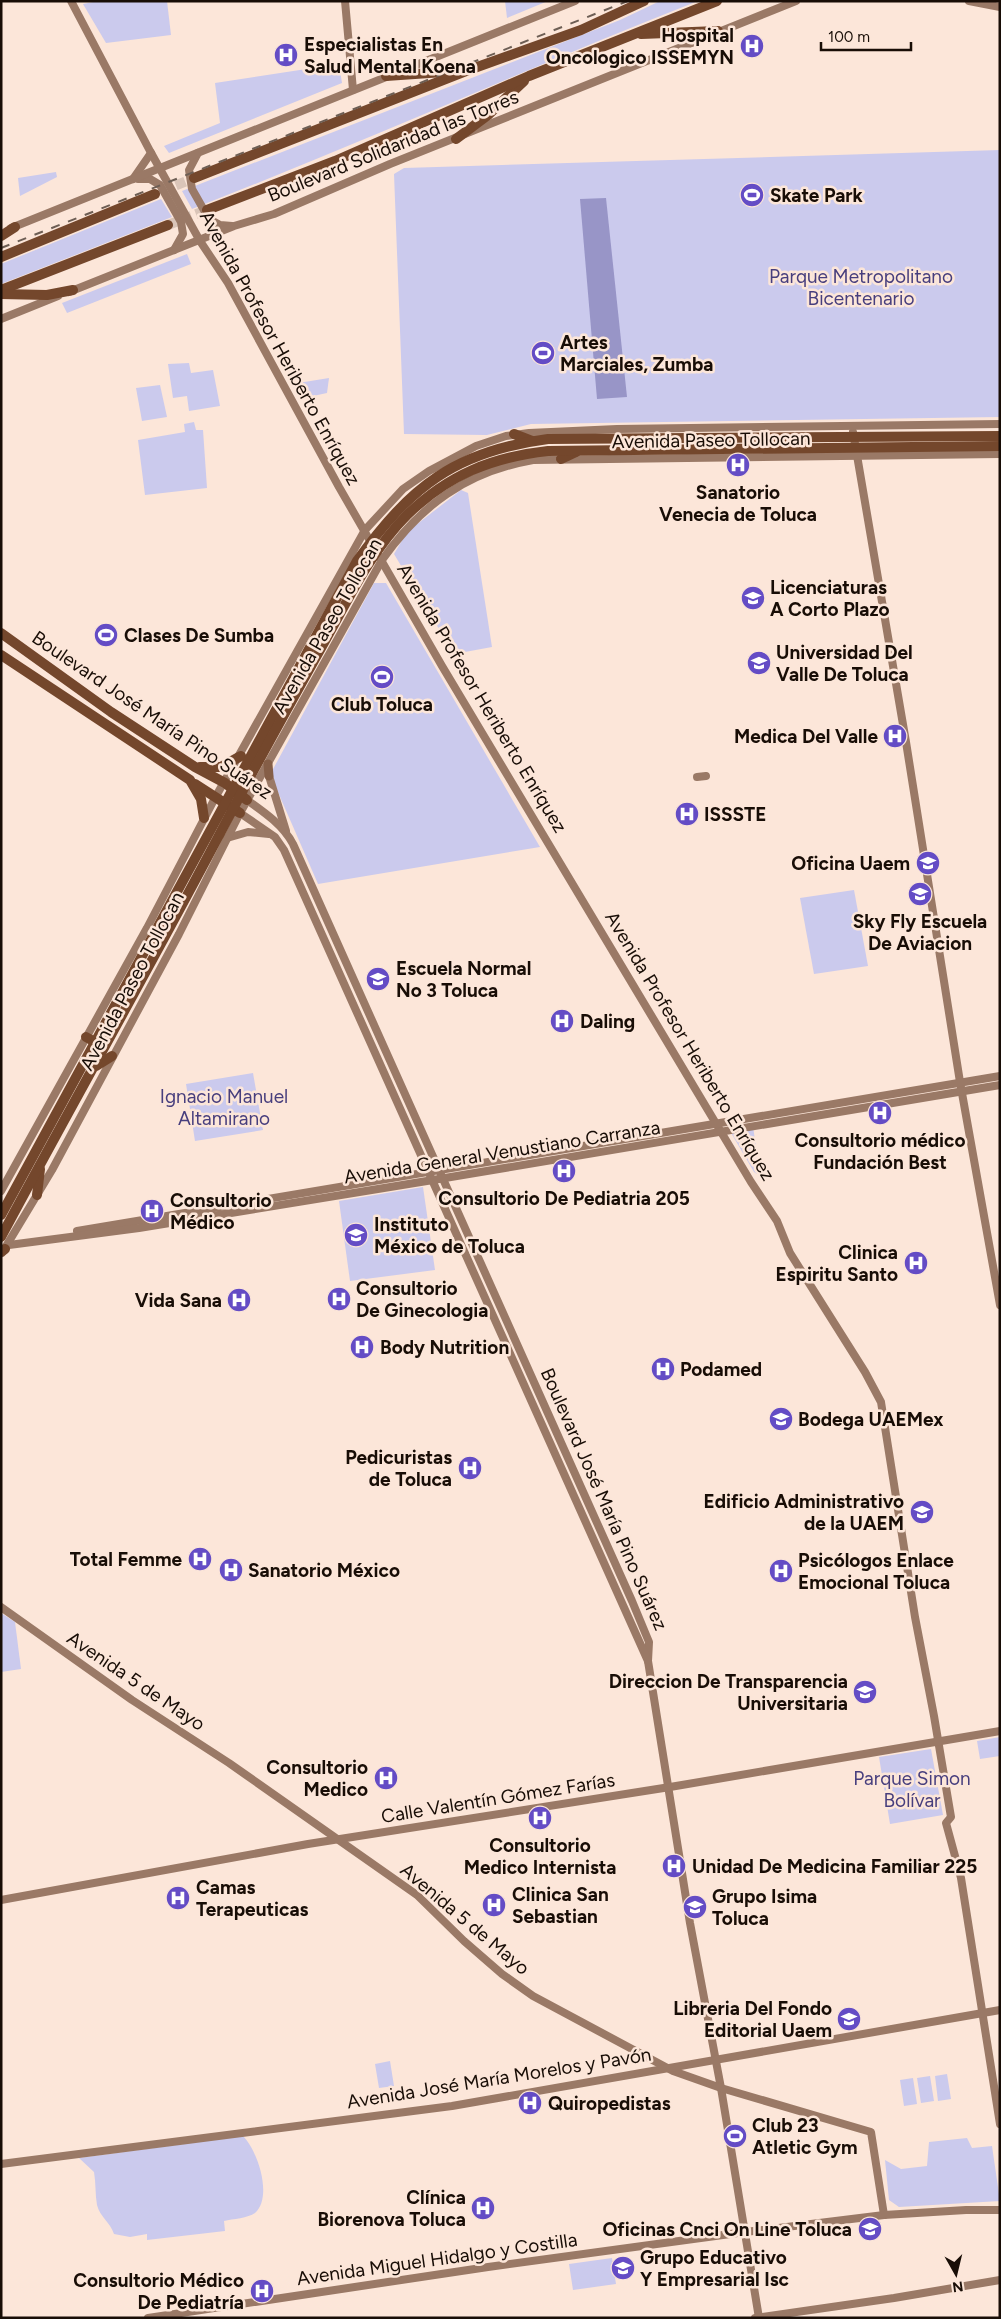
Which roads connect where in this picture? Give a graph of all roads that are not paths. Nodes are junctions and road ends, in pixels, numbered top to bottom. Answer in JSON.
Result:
{"nodes":[{"id":1,"x":71,"y":1,"type":"edge"},
{"id":2,"x":345,"y":1,"type":"edge"},
{"id":3,"x":575,"y":1,"type":"edge"},
{"id":4,"x":717,"y":1,"type":"edge"},
{"id":5,"x":796,"y":1,"type":"edge"},
{"id":6,"x":969,"y":1,"type":"edge"},
{"id":7,"x":639,"y":3,"type":"edge"},
{"id":8,"x":1000,"y":7,"type":"edge"},
{"id":9,"x":718,"y":31,"type":"junction"},
{"id":10,"x":632,"y":35,"type":"junction"},
{"id":11,"x":466,"y":71,"type":"junction"},
{"id":12,"x":386,"y":76,"type":"junction"},
{"id":13,"x":529,"y":76,"type":"junction"},
{"id":14,"x":352,"y":90,"type":"junction"},
{"id":15,"x":456,"y":139,"type":"junction"},
{"id":16,"x":151,"y":153,"type":"junction"},
{"id":17,"x":198,"y":153,"type":"junction"},
{"id":18,"x":160,"y":168,"type":"junction"},
{"id":19,"x":194,"y":178,"type":"tunnel mouth"},
{"id":20,"x":133,"y":179,"type":"junction"},
{"id":21,"x":155,"y":194,"type":"tunnel mouth"},
{"id":22,"x":207,"y":210,"type":"tunnel mouth"},
{"id":23,"x":168,"y":225,"type":"tunnel mouth"},
{"id":24,"x":234,"y":226,"type":"junction"},
{"id":25,"x":15,"y":227,"type":"junction"},
{"id":26,"x":1,"y":232,"type":"edge"},
{"id":27,"x":1,"y":236,"type":"edge"},
{"id":28,"x":200,"y":240,"type":"junction"},
{"id":29,"x":174,"y":250,"type":"junction"},
{"id":30,"x":1,"y":256,"type":"edge"},
{"id":31,"x":73,"y":290,"type":"junction"},
{"id":32,"x":1,"y":292,"type":"edge"},
{"id":33,"x":1,"y":319,"type":"edge"},
{"id":34,"x":1000,"y":424,"type":"edge"},
{"id":35,"x":852,"y":425,"type":"junction"},
{"id":36,"x":880,"y":425,"type":"junction"},
{"id":37,"x":510,"y":435,"type":"junction"},
{"id":38,"x":1000,"y":436,"type":"edge"},
{"id":39,"x":533,"y":441,"type":"junction"},
{"id":40,"x":944,"y":442,"type":"junction"},
{"id":41,"x":682,"y":444,"type":"junction"},
{"id":42,"x":1000,"y":446,"type":"edge"},
{"id":43,"x":496,"y":449,"type":"junction"},
{"id":44,"x":582,"y":450,"type":"junction"},
{"id":45,"x":1000,"y":454,"type":"edge"},
{"id":46,"x":856,"y":455,"type":"junction"},
{"id":47,"x":880,"y":456,"type":"junction"},
{"id":48,"x":561,"y":459,"type":"junction"},
{"id":49,"x":365,"y":530,"type":"junction"},
{"id":50,"x":385,"y":532,"type":"junction"},
{"id":51,"x":382,"y":560,"type":"junction"},
{"id":52,"x":1,"y":633,"type":"edge"},
{"id":53,"x":1,"y":655,"type":"edge"},
{"id":54,"x":238,"y":760,"type":"junction"},
{"id":55,"x":268,"y":764,"type":"joint"},
{"id":56,"x":196,"y":767,"type":"junction"},
{"id":57,"x":265,"y":775,"type":"junction"},
{"id":58,"x":706,"y":776,"type":"dead end"},
{"id":59,"x":698,"y":777,"type":"dead end"},
{"id":60,"x":190,"y":780,"type":"junction"},
{"id":61,"x":225,"y":783,"type":"junction"},
{"id":62,"x":216,"y":798,"type":"junction"},
{"id":63,"x":247,"y":800,"type":"junction"},
{"id":64,"x":240,"y":814,"type":"junction"},
{"id":65,"x":203,"y":820,"type":"junction"},
{"id":66,"x":286,"y":833,"type":"junction"},
{"id":67,"x":271,"y":834,"type":"junction"},
{"id":68,"x":220,"y":837,"type":"junction"},
{"id":69,"x":90,"y":1039,"type":"junction"},
{"id":70,"x":112,"y":1056,"type":"junction"},
{"id":71,"x":95,"y":1067,"type":"junction"},
{"id":72,"x":1000,"y":1076,"type":"edge"},
{"id":73,"x":1000,"y":1084,"type":"edge"},
{"id":74,"x":961,"y":1086,"type":"junction"},
{"id":75,"x":716,"y":1123,"type":"junction"},
{"id":76,"x":722,"y":1132,"type":"junction"},
{"id":77,"x":40,"y":1162,"type":"junction"},
{"id":78,"x":438,"y":1171,"type":"junction"},
{"id":79,"x":429,"y":1172,"type":"junction"},
{"id":80,"x":442,"y":1179,"type":"junction"},
{"id":81,"x":433,"y":1180,"type":"junction"},
{"id":82,"x":1,"y":1191,"type":"edge"},
{"id":83,"x":38,"y":1195,"type":"junction"},
{"id":84,"x":1,"y":1215,"type":"edge"},
{"id":85,"x":5,"y":1246,"type":"edge"},
{"id":86,"x":1000,"y":1305,"type":"edge"},
{"id":87,"x":632,"y":1601,"type":"junction"},
{"id":88,"x":621,"y":1605,"type":"junction"},
{"id":89,"x":1,"y":1607,"type":"edge"},
{"id":90,"x":648,"y":1661,"type":"junction"},
{"id":91,"x":1000,"y":1731,"type":"edge"},
{"id":92,"x":938,"y":1741,"type":"junction"},
{"id":93,"x":670,"y":1787,"type":"junction"},
{"id":94,"x":338,"y":1839,"type":"junction"},
{"id":95,"x":1,"y":1900,"type":"edge"},
{"id":96,"x":1000,"y":2010,"type":"edge"},
{"id":97,"x":982,"y":2013,"type":"junction"},
{"id":98,"x":715,"y":2059,"type":"junction"},
{"id":99,"x":664,"y":2067,"type":"junction"},
{"id":100,"x":721,"y":2088,"type":"junction"},
{"id":101,"x":1000,"y":2124,"type":"edge"},
{"id":102,"x":1,"y":2164,"type":"edge"},
{"id":103,"x":1000,"y":2210,"type":"edge"},
{"id":104,"x":884,"y":2215,"type":"junction"},
{"id":105,"x":745,"y":2232,"type":"junction"},
{"id":106,"x":1000,"y":2280,"type":"edge"},
{"id":107,"x":148,"y":2318,"type":"edge"},
{"id":108,"x":757,"y":2318,"type":"edge"}],
"edges":[{"from":1,"to":16,"type":"main road","name":"Avenida Profesor Heriberto Enríquez"},
{"from":2,"to":14,"type":"main road"},
{"from":3,"to":12,"type":"main road"},
{"from":4,"to":10,"type":"highway","name":"Boulevard Solidaridad las Torres"},
{"from":5,"to":9,"type":"main road","name":"Boulevard Solidaridad las Torres"},
{"from":6,"to":8,"type":"main road"},
{"from":7,"to":11,"type":"highway"},
{"from":9,"to":10,"type":"highway"},
{"from":9,"to":15,"type":"main road","name":"Boulevard Solidaridad las Torres"},
{"from":10,"to":13,"type":"highway","name":"Boulevard Solidaridad las Torres"},
{"from":11,"to":12,"type":"highway"},
{"from":11,"to":19,"type":"highway"},
{"from":12,"to":14,"type":"main road"},
{"from":13,"to":15,"type":"highway"},
{"from":13,"to":22,"type":"highway","name":"Boulevard Solidaridad las Torres"},
{"from":14,"to":17,"type":"main road"},
{"from":15,"to":24,"type":"main road","name":"Boulevard Solidaridad las Torres"},
{"from":16,"to":18,"type":"main road","name":"Avenida Profesor Heriberto Enríquez"},
{"from":16,"to":20,"type":"main road"},
{"from":17,"to":18,"type":"main road"},
{"from":17,"to":24,"type":"main road"},
{"from":18,"to":20,"type":"main road"},
{"from":18,"to":28,"type":"main road","name":"Avenida Profesor Heriberto Enríquez"},
{"from":20,"to":25,"type":"main road"},
{"from":20,"to":29,"type":"main road"},
{"from":21,"to":30,"type":"highway"},
{"from":23,"to":32,"type":"highway"},
{"from":24,"to":28,"type":"main road","name":"Boulevard Solidaridad las Torres"},
{"from":25,"to":26,"type":"main road"},
{"from":25,"to":27,"type":"highway"},
{"from":28,"to":29,"type":"main road","name":"Boulevard Solidaridad las Torres"},
{"from":28,"to":49,"type":"main road","name":"Avenida Profesor Heriberto Enríquez"},
{"from":29,"to":31,"type":"main road","name":"Boulevard Solidaridad las Torres"},
{"from":31,"to":32,"type":"highway"},
{"from":31,"to":33,"type":"main road","name":"Boulevard Solidaridad las Torres"},
{"from":34,"to":36,"type":"main road","name":"Avenida Paseo Tollocan"},
{"from":35,"to":36,"type":"main road","name":"Avenida Paseo Tollocan"},
{"from":35,"to":37,"type":"main road","name":"Avenida Paseo Tollocan"},
{"from":35,"to":46,"type":"main road"},
{"from":36,"to":47,"type":"main road"},
{"from":37,"to":39,"type":"highway"},
{"from":37,"to":43,"type":"highway"},
{"from":37,"to":49,"type":"main road","name":"Avenida Paseo Tollocan"},
{"from":38,"to":40,"type":"highway","name":"Avenida Paseo Tollocan"},
{"from":39,"to":41,"type":"highway","name":"Avenida Paseo Tollocan"},
{"from":39,"to":43,"type":"highway","name":"Avenida Paseo Tollocan"},
{"from":40,"to":41,"type":"highway","name":"Avenida Paseo Tollocan"},
{"from":40,"to":42,"type":"highway","name":"Avenida Paseo Tollocan"},
{"from":41,"to":44,"type":"highway","name":"Avenida Paseo Tollocan"},
{"from":43,"to":50,"type":"highway","name":"Avenida Paseo Tollocan"},
{"from":44,"to":48,"type":"highway"},
{"from":44,"to":50,"type":"highway","name":"Avenida Paseo Tollocan"},
{"from":45,"to":47,"type":"main road","name":"Avenida Paseo Tollocan"},
{"from":46,"to":47,"type":"main road","name":"Avenida Paseo Tollocan"},
{"from":46,"to":48,"type":"main road","name":"Avenida Paseo Tollocan"},
{"from":46,"to":74,"type":"main road"},
{"from":48,"to":51,"type":"main road","name":"Avenida Paseo Tollocan"},
{"from":49,"to":51,"type":"main road","name":"Avenida Profesor Heriberto Enríquez"},
{"from":49,"to":54,"type":"main road","name":"Avenida Paseo Tollocan"},
{"from":50,"to":68,"type":"highway","name":"Avenida Paseo Tollocan"},
{"from":51,"to":55,"type":"main road","name":"Avenida Paseo Tollocan"},
{"from":51,"to":75,"type":"main road","name":"Avenida Profesor Heriberto Enríquez"},
{"from":52,"to":56,"type":"highway","name":"Boulevard José María Pino Suárez"},
{"from":53,"to":60,"type":"highway","name":"Boulevard José María Pino Suárez"},
{"from":54,"to":56,"type":"highway"},
{"from":54,"to":57,"type":"main road"},
{"from":54,"to":61,"type":"main road","name":"Avenida Paseo Tollocan"},
{"from":55,"to":57,"type":"main road"},
{"from":56,"to":61,"type":"highway","name":"Boulevard José María Pino Suárez"},
{"from":57,"to":63,"type":"main road","name":"Avenida Paseo Tollocan"},
{"from":57,"to":66,"type":"main road"},
{"from":58,"to":59,"type":"main road"},
{"from":60,"to":62,"type":"highway","name":"Boulevard José María Pino Suárez"},
{"from":60,"to":65,"type":"highway"},
{"from":61,"to":62,"type":"main road","name":"Avenida Paseo Tollocan"},
{"from":61,"to":63,"type":"highway","name":"Boulevard José María Pino Suárez"},
{"from":62,"to":64,"type":"highway","name":"Boulevard José María Pino Suárez"},
{"from":62,"to":65,"type":"main road","name":"Avenida Paseo Tollocan"},
{"from":63,"to":64,"type":"main road","name":"Avenida Paseo Tollocan"},
{"from":63,"to":66,"type":"main road","name":"Boulevard José María Pino Suárez"},
{"from":64,"to":67,"type":"main road","name":"Boulevard José María Pino Suárez"},
{"from":64,"to":68,"type":"main road","name":"Avenida Paseo Tollocan"},
{"from":65,"to":68,"type":"main road"},
{"from":65,"to":69,"type":"main road","name":"Avenida Paseo Tollocan"},
{"from":66,"to":78,"type":"main road","name":"Boulevard José María Pino Suárez"},
{"from":67,"to":68,"type":"main road"},
{"from":67,"to":79,"type":"main road","name":"Boulevard José María Pino Suárez"},
{"from":68,"to":69,"type":"highway","name":"Avenida Paseo Tollocan"},
{"from":68,"to":70,"type":"main road","name":"Avenida Paseo Tollocan"},
{"from":68,"to":71,"type":"highway","name":"Avenida Paseo Tollocan"},
{"from":69,"to":82,"type":"main road","name":"Avenida Paseo Tollocan"},
{"from":69,"to":84,"type":"highway","name":"Avenida Paseo Tollocan"},
{"from":70,"to":71,"type":"highway"},
{"from":70,"to":83,"type":"main road","name":"Avenida Paseo Tollocan"},
{"from":71,"to":77,"type":"highway","name":"Avenida Paseo Tollocan"},
{"from":72,"to":74,"type":"main road","name":"Avenida General Venustiano Carranza"},
{"from":73,"to":74,"type":"main road","name":"Avenida General Venustiano Carranza"},
{"from":74,"to":75,"type":"main road","name":"Avenida General Venustiano Carranza"},
{"from":74,"to":76,"type":"main road","name":"Avenida General Venustiano Carranza"},
{"from":74,"to":86,"type":"main road"},
{"from":75,"to":76,"type":"main road","name":"Avenida Profesor Heriberto Enríquez"},
{"from":75,"to":78,"type":"main road","name":"Avenida General Venustiano Carranza"},
{"from":76,"to":80,"type":"main road","name":"Avenida General Venustiano Carranza"},
{"from":76,"to":92,"type":"main road","name":"Avenida Profesor Heriberto Enríquez"},
{"from":77,"to":83,"type":"highway"},
{"from":77,"to":85,"type":"highway","name":"Avenida Paseo Tollocan"},
{"from":78,"to":79,"type":"main road","name":"Avenida General Venustiano Carranza"},
{"from":78,"to":80,"type":"main road","name":"Boulevard José María Pino Suárez"},
{"from":79,"to":81,"type":"main road","name":"Boulevard José María Pino Suárez"},
{"from":79,"to":85,"type":"main road","name":"Avenida General Venustiano Carranza"},
{"from":80,"to":81,"type":"main road","name":"Avenida General Venustiano Carranza"},
{"from":80,"to":87,"type":"main road","name":"Boulevard José María Pino Suárez"},
{"from":81,"to":85,"type":"main road","name":"Avenida General Venustiano Carranza"},
{"from":81,"to":88,"type":"main road","name":"Boulevard José María Pino Suárez"},
{"from":83,"to":85,"type":"main road","name":"Avenida Paseo Tollocan"},
{"from":87,"to":88,"type":"main road"},
{"from":87,"to":90,"type":"main road","name":"Boulevard José María Pino Suárez"},
{"from":88,"to":90,"type":"main road","name":"Boulevard José María Pino Suárez"},
{"from":89,"to":94,"type":"main road","name":"Avenida 5 de Mayo"},
{"from":90,"to":93,"type":"main road"},
{"from":91,"to":92,"type":"main road","name":"Calle Valentín Gómez Farías"},
{"from":92,"to":93,"type":"main road","name":"Calle Valentín Gómez Farías"},
{"from":92,"to":97,"type":"main road","name":"Avenida Profesor Heriberto Enríquez"},
{"from":93,"to":94,"type":"main road","name":"Calle Valentín Gómez Farías"},
{"from":93,"to":98,"type":"main road"},
{"from":94,"to":95,"type":"main road","name":"Calle Valentín Gómez Farías"},
{"from":94,"to":99,"type":"main road","name":"Avenida 5 de Mayo"},
{"from":96,"to":97,"type":"main road","name":"Avenida José María Morelos y Pavón"},
{"from":97,"to":98,"type":"main road","name":"Avenida José María Morelos y Pavón"},
{"from":97,"to":101,"type":"main road"},
{"from":98,"to":99,"type":"main road","name":"Avenida José María Morelos y Pavón"},
{"from":98,"to":100,"type":"main road"},
{"from":99,"to":100,"type":"main road","name":"Avenida 5 de Mayo"},
{"from":99,"to":102,"type":"main road","name":"Avenida José María Morelos y Pavón"},
{"from":100,"to":104,"type":"main road","name":"Avenida 5 de Mayo"},
{"from":100,"to":105,"type":"main road"},
{"from":103,"to":104,"type":"main road","name":"Avenida Miguel Hidalgo y Costilla"},
{"from":104,"to":105,"type":"main road","name":"Avenida Miguel Hidalgo y Costilla"},
{"from":105,"to":107,"type":"main road","name":"Avenida Miguel Hidalgo y Costilla"},
{"from":105,"to":108,"type":"main road"},
{"from":106,"to":108,"type":"main road"}]}
